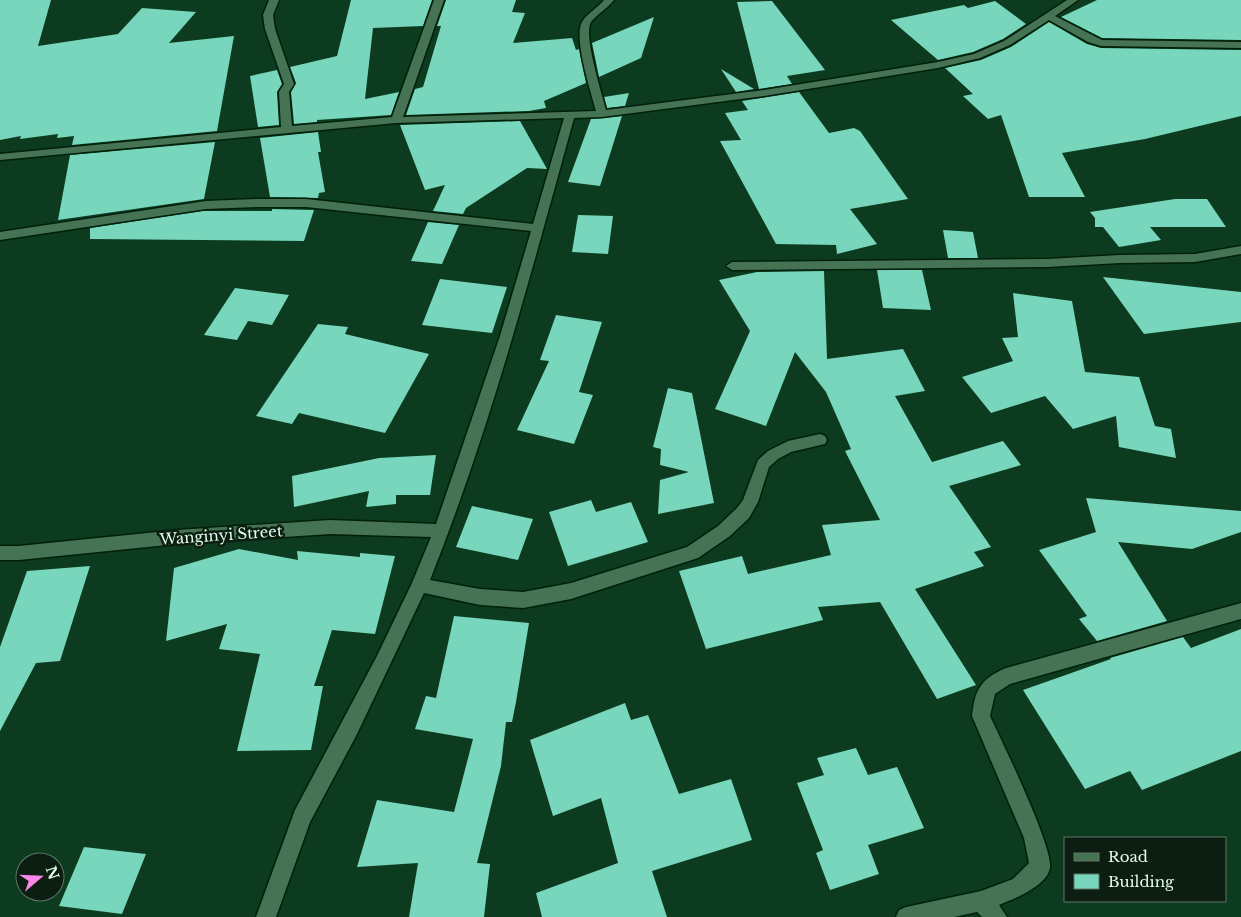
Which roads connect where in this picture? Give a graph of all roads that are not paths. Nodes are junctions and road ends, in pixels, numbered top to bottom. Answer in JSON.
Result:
{"nodes":[{"id":1,"x":274,"y":0,"type":"edge"},
{"id":2,"x":439,"y":0,"type":"edge"},
{"id":3,"x":609,"y":0,"type":"edge"},
{"id":4,"x":1073,"y":0,"type":"edge"},
{"id":5,"x":1050,"y":17,"type":"junction"},
{"id":6,"x":1241,"y":45,"type":"edge"},
{"id":7,"x":602,"y":114,"type":"junction"},
{"id":8,"x":570,"y":115,"type":"junction"},
{"id":9,"x":396,"y":120,"type":"junction"},
{"id":10,"x":287,"y":129,"type":"junction"},
{"id":11,"x":0,"y":157,"type":"edge"},
{"id":12,"x":538,"y":228,"type":"junction"},
{"id":13,"x":0,"y":236,"type":"edge"},
{"id":14,"x":1241,"y":250,"type":"edge"},
{"id":15,"x":732,"y":266,"type":"dead end"},
{"id":16,"x":820,"y":440,"type":"dead end"},
{"id":17,"x":442,"y":531,"type":"junction"},
{"id":18,"x":0,"y":553,"type":"edge"},
{"id":19,"x":420,"y":585,"type":"junction"},
{"id":20,"x":1241,"y":612,"type":"edge"},
{"id":21,"x":982,"y":901,"type":"junction"},
{"id":22,"x":266,"y":917,"type":"edge"},
{"id":23,"x":906,"y":917,"type":"edge"},
{"id":24,"x":996,"y":917,"type":"edge"}],
"edges":[{"from":1,"to":10,"type":"street"},
{"from":2,"to":9,"type":"street"},
{"from":3,"to":7,"type":"street"},
{"from":4,"to":5,"type":"street"},
{"from":5,"to":6,"type":"street"},
{"from":5,"to":7,"type":"street"},
{"from":7,"to":8,"type":"street"},
{"from":8,"to":9,"type":"street"},
{"from":8,"to":12,"type":"street"},
{"from":9,"to":10,"type":"street"},
{"from":10,"to":11,"type":"street"},
{"from":12,"to":13,"type":"street"},
{"from":12,"to":17,"type":"street"},
{"from":14,"to":15,"type":"street"},
{"from":16,"to":19,"type":"street"},
{"from":17,"to":18,"type":"street","name":"Wanginyi Street"},
{"from":17,"to":19,"type":"street"},
{"from":19,"to":22,"type":"street"},
{"from":20,"to":21,"type":"street"},
{"from":21,"to":23,"type":"street"},
{"from":21,"to":24,"type":"street"}]}
